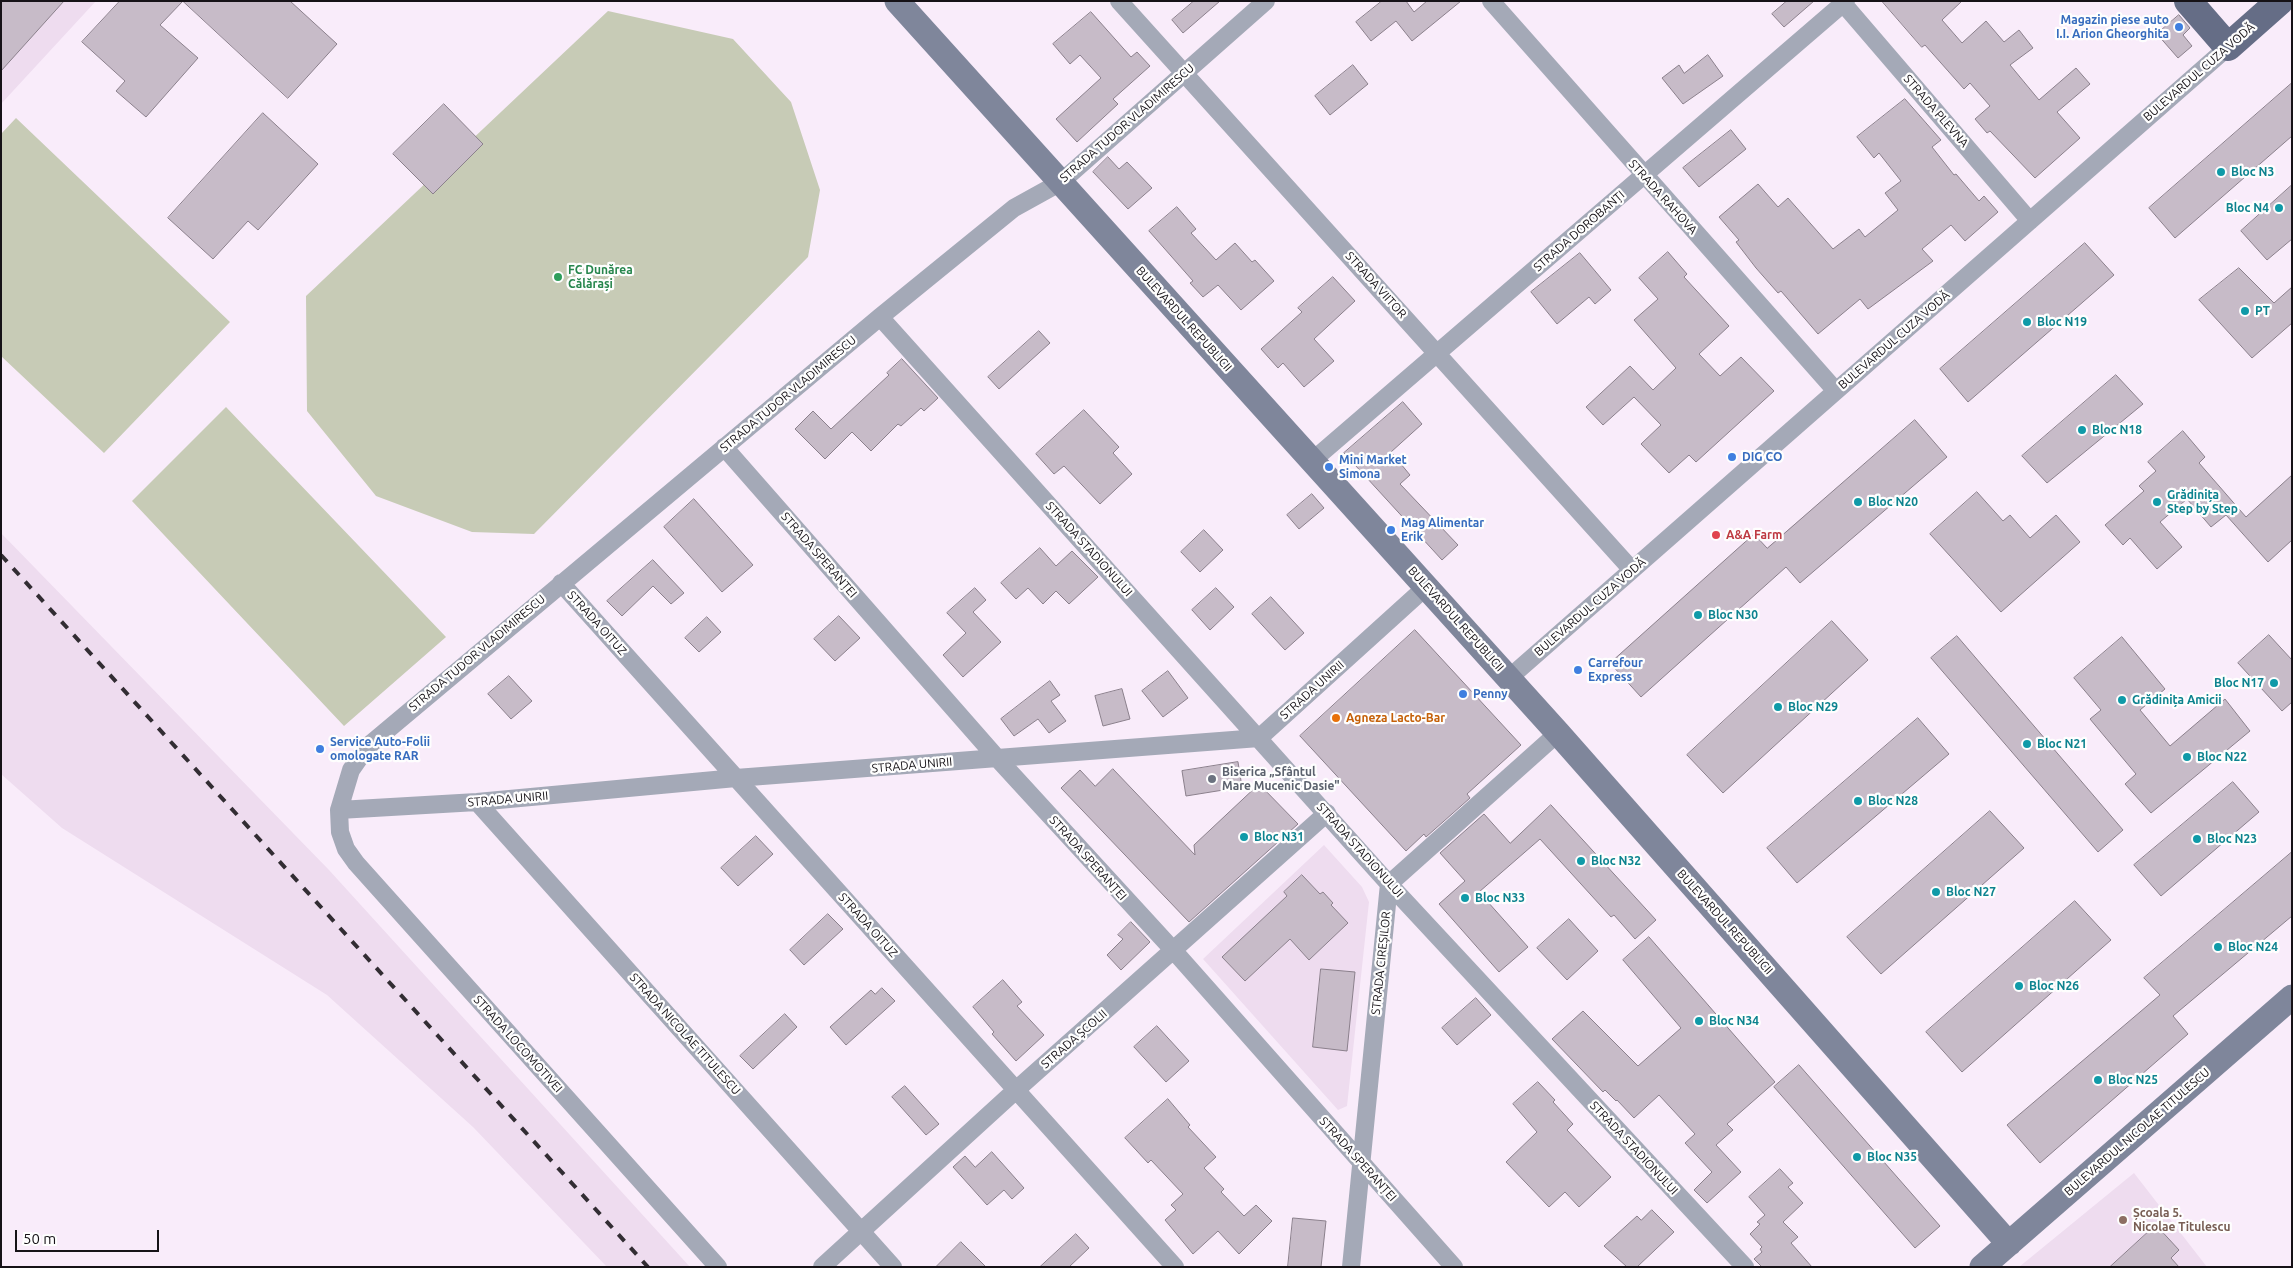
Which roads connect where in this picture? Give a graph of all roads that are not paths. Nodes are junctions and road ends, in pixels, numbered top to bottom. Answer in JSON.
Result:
{"nodes":[{"id":1,"x":897,"y":1,"type":"edge"},
{"id":2,"x":1119,"y":1,"type":"edge"},
{"id":3,"x":1266,"y":1,"type":"edge"},
{"id":4,"x":1491,"y":1,"type":"edge"},
{"id":5,"x":2188,"y":1,"type":"edge"},
{"id":6,"x":2280,"y":1,"type":"edge"},
{"id":7,"x":1844,"y":2,"type":"edge"},
{"id":8,"x":2228,"y":47,"type":"junction"},
{"id":9,"x":1184,"y":72,"type":"junction"},
{"id":10,"x":1643,"y":175,"type":"junction"},
{"id":11,"x":1060,"y":182,"type":"junction"},
{"id":12,"x":2030,"y":221,"type":"junction"},
{"id":13,"x":880,"y":317,"type":"junction"},
{"id":14,"x":1438,"y":354,"type":"junction"},
{"id":15,"x":1836,"y":391,"type":"junction"},
{"id":16,"x":724,"y":447,"type":"junction"},
{"id":17,"x":1312,"y":461,"type":"junction"},
{"id":18,"x":1632,"y":570,"type":"junction"},
{"id":19,"x":561,"y":582,"type":"junction"},
{"id":20,"x":1427,"y":586,"type":"junction"},
{"id":21,"x":1509,"y":678,"type":"junction"},
{"id":22,"x":1558,"y":732,"type":"junction"},
{"id":23,"x":1259,"y":738,"type":"junction"},
{"id":24,"x":997,"y":758,"type":"junction"},
{"id":25,"x":736,"y":778,"type":"junction"},
{"id":26,"x":477,"y":802,"type":"junction"},
{"id":27,"x":339,"y":810,"type":"junction"},
{"id":28,"x":1327,"y":814,"type":"junction"},
{"id":29,"x":1389,"y":884,"type":"junction"},
{"id":30,"x":1174,"y":951,"type":"junction"},
{"id":31,"x":2292,"y":997,"type":"edge"},
{"id":32,"x":1016,"y":1090,"type":"junction"},
{"id":33,"x":1361,"y":1162,"type":"junction"},
{"id":34,"x":861,"y":1230,"type":"junction"},
{"id":35,"x":2008,"y":1244,"type":"junction"},
{"id":36,"x":718,"y":1267,"type":"edge"},
{"id":37,"x":822,"y":1267,"type":"edge"},
{"id":38,"x":893,"y":1267,"type":"edge"},
{"id":39,"x":1175,"y":1267,"type":"edge"},
{"id":40,"x":1351,"y":1267,"type":"edge"},
{"id":41,"x":1454,"y":1267,"type":"edge"},
{"id":42,"x":1745,"y":1267,"type":"edge"},
{"id":43,"x":1982,"y":1267,"type":"edge"}],
"edges":[{"from":1,"to":11,"type":"main road","name":"BULEVARDUL REPUBLICII"},
{"from":2,"to":9,"type":"street","name":"STRADA VIITOR"},
{"from":3,"to":9,"type":"street","name":"STRADA TUDOR VLADIMIRESCU"},
{"from":4,"to":10,"type":"street","name":"STRADA RAHOVA"},
{"from":5,"to":8,"type":"main road"},
{"from":6,"to":8,"type":"main road","name":"BULEVARDUL CUZA VODĂ"},
{"from":7,"to":10,"type":"street","name":"STRADA DOROBANȚI"},
{"from":7,"to":12,"type":"street","name":"STRADA PLEVNA"},
{"from":8,"to":12,"type":"street","name":"BULEVARDUL CUZA VODĂ"},
{"from":9,"to":11,"type":"street","name":"STRADA TUDOR VLADIMIRESCU"},
{"from":9,"to":14,"type":"street","name":"STRADA VIITOR"},
{"from":10,"to":14,"type":"street","name":"STRADA DOROBANȚI"},
{"from":10,"to":15,"type":"street","name":"STRADA RAHOVA"},
{"from":11,"to":13,"type":"street","name":"STRADA TUDOR VLADIMIRESCU"},
{"from":11,"to":17,"type":"main road","name":"BULEVARDUL REPUBLICII"},
{"from":12,"to":15,"type":"street","name":"BULEVARDUL CUZA VODĂ"},
{"from":13,"to":16,"type":"street","name":"STRADA TUDOR VLADIMIRESCU"},
{"from":13,"to":23,"type":"street","name":"STRADA STADIONULUI"},
{"from":14,"to":17,"type":"street","name":"STRADA DOROBANȚI"},
{"from":14,"to":18,"type":"street","name":"STRADA VIITOR"},
{"from":15,"to":18,"type":"street","name":"BULEVARDUL CUZA VODĂ"},
{"from":16,"to":19,"type":"street","name":"STRADA TUDOR VLADIMIRESCU"},
{"from":16,"to":24,"type":"street","name":"STRADA SPERANȚEI"},
{"from":17,"to":20,"type":"main road","name":"BULEVARDUL REPUBLICII"},
{"from":18,"to":21,"type":"street","name":"BULEVARDUL CUZA VODĂ"},
{"from":19,"to":25,"type":"street","name":"STRADA OITUZ"},
{"from":19,"to":27,"type":"street","name":"STRADA TUDOR VLADIMIRESCU"},
{"from":20,"to":21,"type":"main road","name":"BULEVARDUL REPUBLICII"},
{"from":20,"to":23,"type":"street","name":"STRADA UNIRII"},
{"from":21,"to":22,"type":"main road","name":"BULEVARDUL REPUBLICII"},
{"from":22,"to":29,"type":"street"},
{"from":22,"to":35,"type":"main road","name":"BULEVARDUL REPUBLICII"},
{"from":23,"to":24,"type":"street","name":"STRADA UNIRII"},
{"from":23,"to":28,"type":"street","name":"STRADA STADIONULUI"},
{"from":24,"to":25,"type":"street","name":"STRADA UNIRII"},
{"from":24,"to":30,"type":"street","name":"STRADA SPERANȚEI"},
{"from":25,"to":26,"type":"street","name":"STRADA UNIRII"},
{"from":25,"to":32,"type":"street","name":"STRADA OITUZ"},
{"from":26,"to":27,"type":"street","name":"STRADA UNIRII"},
{"from":26,"to":34,"type":"street","name":"STRADA NICOLAE TITULESCU"},
{"from":27,"to":36,"type":"street","name":"STRADA LOCOMOTIVEI"},
{"from":28,"to":29,"type":"street","name":"STRADA STADIONULUI"},
{"from":28,"to":30,"type":"street","name":"STRADA ȘCOLII"},
{"from":29,"to":33,"type":"street","name":"STRADA CIREȘILOR"},
{"from":29,"to":42,"type":"street","name":"STRADA STADIONULUI"},
{"from":30,"to":32,"type":"street","name":"STRADA ȘCOLII"},
{"from":30,"to":33,"type":"street","name":"STRADA SPERANȚEI"},
{"from":31,"to":35,"type":"main road","name":"BULEVARDUL NICOLAE TITULESCU"},
{"from":32,"to":34,"type":"street","name":"STRADA ȘCOLII"},
{"from":32,"to":39,"type":"street","name":"STRADA OITUZ"},
{"from":33,"to":40,"type":"street","name":"STRADA CIREȘILOR"},
{"from":33,"to":41,"type":"street","name":"STRADA SPERANȚEI"},
{"from":34,"to":37,"type":"street","name":"STRADA ȘCOLII"},
{"from":34,"to":38,"type":"street","name":"STRADA NICOLAE TITULESCU"},
{"from":35,"to":43,"type":"main road","name":"BULEVARDUL NICOLAE TITULESCU"}]}
